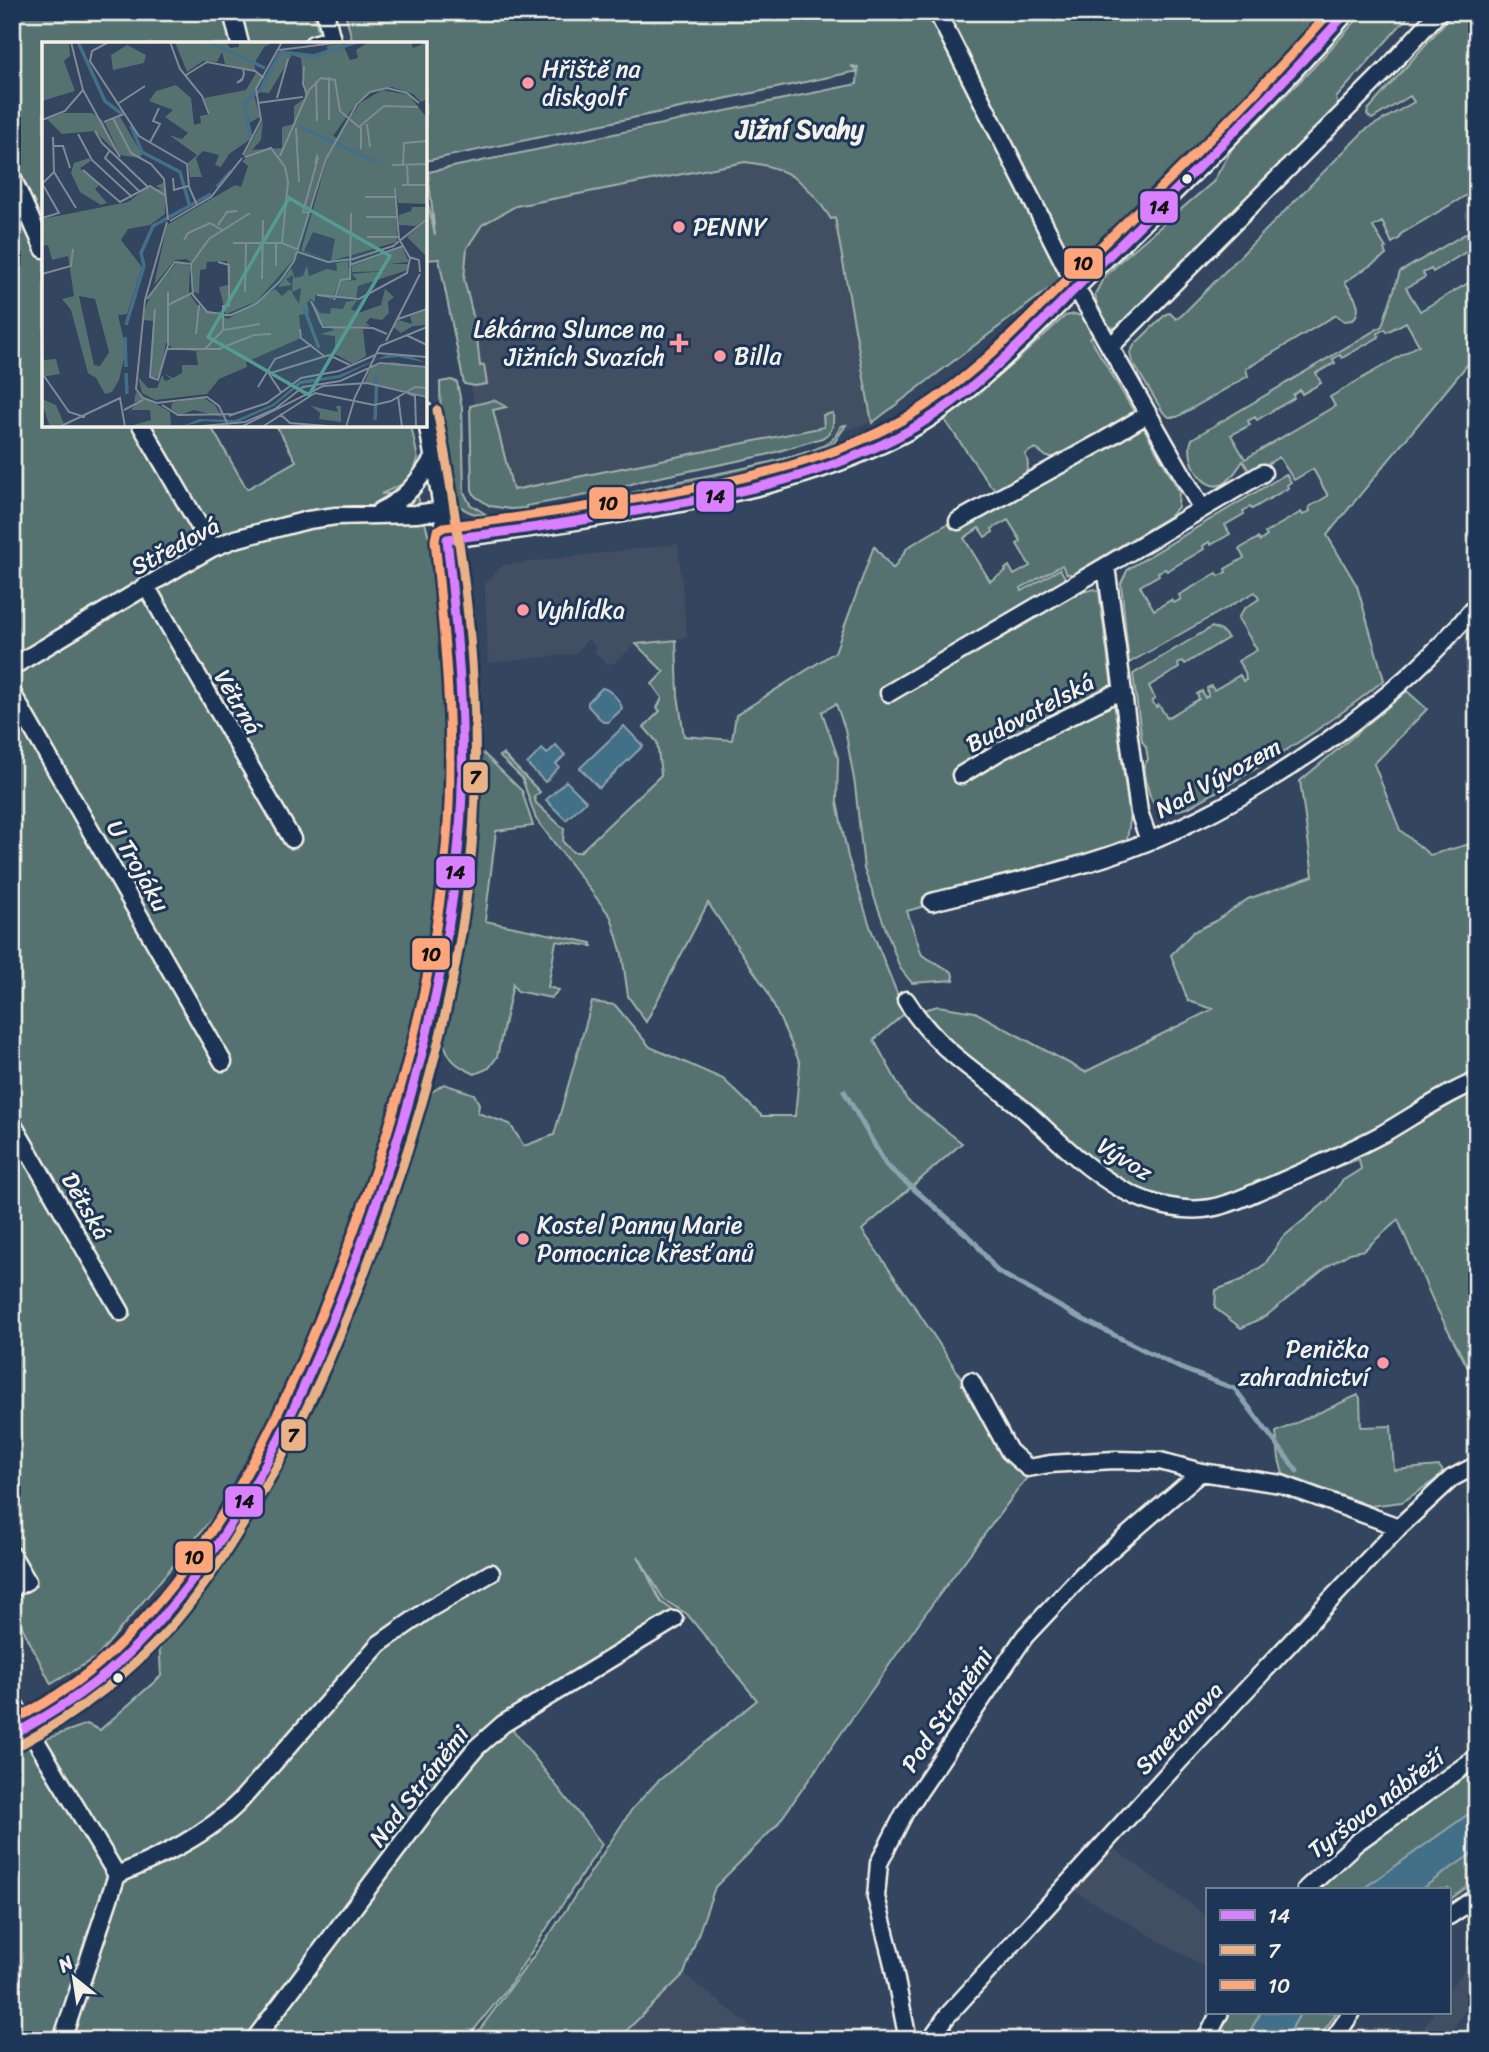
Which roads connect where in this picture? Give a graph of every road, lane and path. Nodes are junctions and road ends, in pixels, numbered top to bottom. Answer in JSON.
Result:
{"nodes":[{"id":1,"x":232,"y":12,"type":"edge"},
{"id":2,"x":325,"y":12,"type":"edge"},
{"id":3,"x":937,"y":12,"type":"edge"},
{"id":4,"x":1347,"y":12,"type":"edge"},
{"id":5,"x":1439,"y":12,"type":"edge"},
{"id":6,"x":332,"y":41,"type":"edge"},
{"id":7,"x":240,"y":42,"type":"edge"},
{"id":8,"x":12,"y":177,"type":"edge"},
{"id":9,"x":42,"y":244,"type":"edge"},
{"id":10,"x":1076,"y":288,"type":"junction"},
{"id":11,"x":1110,"y":347,"type":"junction"},
{"id":12,"x":1148,"y":414,"type":"junction"},
{"id":13,"x":427,"y":422,"type":"edge"},
{"id":14,"x":142,"y":427,"type":"edge"},
{"id":15,"x":434,"y":457,"type":"junction"},
{"id":16,"x":1264,"y":473,"type":"dead end"},
{"id":17,"x":1202,"y":509,"type":"junction"},
{"id":18,"x":443,"y":510,"type":"junction"},
{"id":19,"x":377,"y":513,"type":"junction"},
{"id":20,"x":958,"y":521,"type":"dead end"},
{"id":21,"x":447,"y":539,"type":"junction"},
{"id":22,"x":212,"y":548,"type":"junction"},
{"id":23,"x":1106,"y":566,"type":"junction"},
{"id":24,"x":146,"y":586,"type":"junction"},
{"id":25,"x":1477,"y":604,"type":"edge"},
{"id":26,"x":12,"y":667,"type":"edge"},
{"id":27,"x":12,"y":693,"type":"edge"},
{"id":28,"x":889,"y":693,"type":"dead end"},
{"id":29,"x":1122,"y":693,"type":"junction"},
{"id":30,"x":961,"y":775,"type":"dead end"},
{"id":31,"x":292,"y":839,"type":"dead end"},
{"id":32,"x":1149,"y":841,"type":"junction"},
{"id":33,"x":932,"y":902,"type":"dead end"},
{"id":34,"x":906,"y":1000,"type":"dead end"},
{"id":35,"x":223,"y":1062,"type":"dead end"},
{"id":36,"x":1477,"y":1081,"type":"edge"},
{"id":37,"x":12,"y":1123,"type":"edge"},
{"id":38,"x":121,"y":1312,"type":"dead end"},
{"id":39,"x":971,"y":1381,"type":"dead end"},
{"id":40,"x":1477,"y":1465,"type":"edge"},
{"id":41,"x":1200,"y":1472,"type":"junction"},
{"id":42,"x":1399,"y":1527,"type":"junction"},
{"id":43,"x":12,"y":1555,"type":"edge"},
{"id":44,"x":491,"y":1573,"type":"dead end"},
{"id":45,"x":12,"y":1590,"type":"edge"},
{"id":46,"x":674,"y":1620,"type":"dead end"},
{"id":47,"x":12,"y":1701,"type":"edge"},
{"id":48,"x":27,"y":1728,"type":"junction"},
{"id":49,"x":12,"y":1735,"type":"edge"},
{"id":50,"x":1477,"y":1757,"type":"edge"},
{"id":51,"x":117,"y":1875,"type":"junction"},
{"id":52,"x":1307,"y":1888,"type":"edge"},
{"id":53,"x":1477,"y":1898,"type":"edge"},
{"id":54,"x":1450,"y":1915,"type":"edge"},
{"id":55,"x":1219,"y":2014,"type":"edge"},
{"id":56,"x":1351,"y":2014,"type":"edge"},
{"id":57,"x":62,"y":2040,"type":"edge"},
{"id":58,"x":254,"y":2040,"type":"edge"},
{"id":59,"x":908,"y":2040,"type":"edge"},
{"id":60,"x":930,"y":2040,"type":"edge"},
{"id":61,"x":1206,"y":2040,"type":"edge"},
{"id":62,"x":1333,"y":2040,"type":"edge"}],
"edges":[{"from":1,"to":7,"type":"street"},
{"from":2,"to":6,"type":"street"},
{"from":3,"to":10,"type":"street"},
{"from":4,"to":10,"type":"street"},
{"from":5,"to":11,"type":"street"},
{"from":8,"to":9,"type":"street"},
{"from":10,"to":11,"type":"street"},
{"from":10,"to":21,"type":"street"},
{"from":11,"to":12,"type":"street"},
{"from":12,"to":17,"type":"street"},
{"from":12,"to":20,"type":"street"},
{"from":13,"to":15,"type":"street"},
{"from":14,"to":22,"type":"street"},
{"from":15,"to":18,"type":"street"},
{"from":15,"to":19,"type":"street","name":"Středová"},
{"from":16,"to":17,"type":"street"},
{"from":17,"to":23,"type":"street"},
{"from":18,"to":19,"type":"street","name":"Středová"},
{"from":18,"to":21,"type":"street"},
{"from":19,"to":22,"type":"street","name":"Středová"},
{"from":21,"to":48,"type":"street"},
{"from":22,"to":24,"type":"street","name":"Středová"},
{"from":23,"to":28,"type":"street"},
{"from":23,"to":29,"type":"street","name":"Budovatelská"},
{"from":24,"to":26,"type":"street","name":"Středová"},
{"from":24,"to":31,"type":"street","name":"Větrná"},
{"from":25,"to":32,"type":"street","name":"Nad Vývozem"},
{"from":27,"to":35,"type":"street","name":"U Trojáku"},
{"from":29,"to":30,"type":"street","name":"Budovatelská"},
{"from":29,"to":32,"type":"street","name":"Budovatelská"},
{"from":32,"to":33,"type":"street","name":"Nad Vývozem"},
{"from":34,"to":36,"type":"street","name":"Vývoz"},
{"from":37,"to":38,"type":"street","name":"Dětská"},
{"from":39,"to":41,"type":"street"},
{"from":40,"to":42,"type":"street","name":"Smetanova"},
{"from":41,"to":42,"type":"street"},
{"from":41,"to":59,"type":"street","name":"Pod Stráněmi"},
{"from":42,"to":60,"type":"street","name":"Smetanova"},
{"from":43,"to":45,"type":"street"},
{"from":44,"to":51,"type":"street"},
{"from":46,"to":58,"type":"street","name":"Nad Stráněmi"},
{"from":47,"to":48,"type":"street"},
{"from":48,"to":49,"type":"street"},
{"from":48,"to":51,"type":"street"},
{"from":50,"to":52,"type":"street","name":"Tyršovo nábřeží"},
{"from":51,"to":57,"type":"street"},
{"from":53,"to":54,"type":"street"},
{"from":55,"to":61,"type":"street"},
{"from":56,"to":62,"type":"street"}]}
